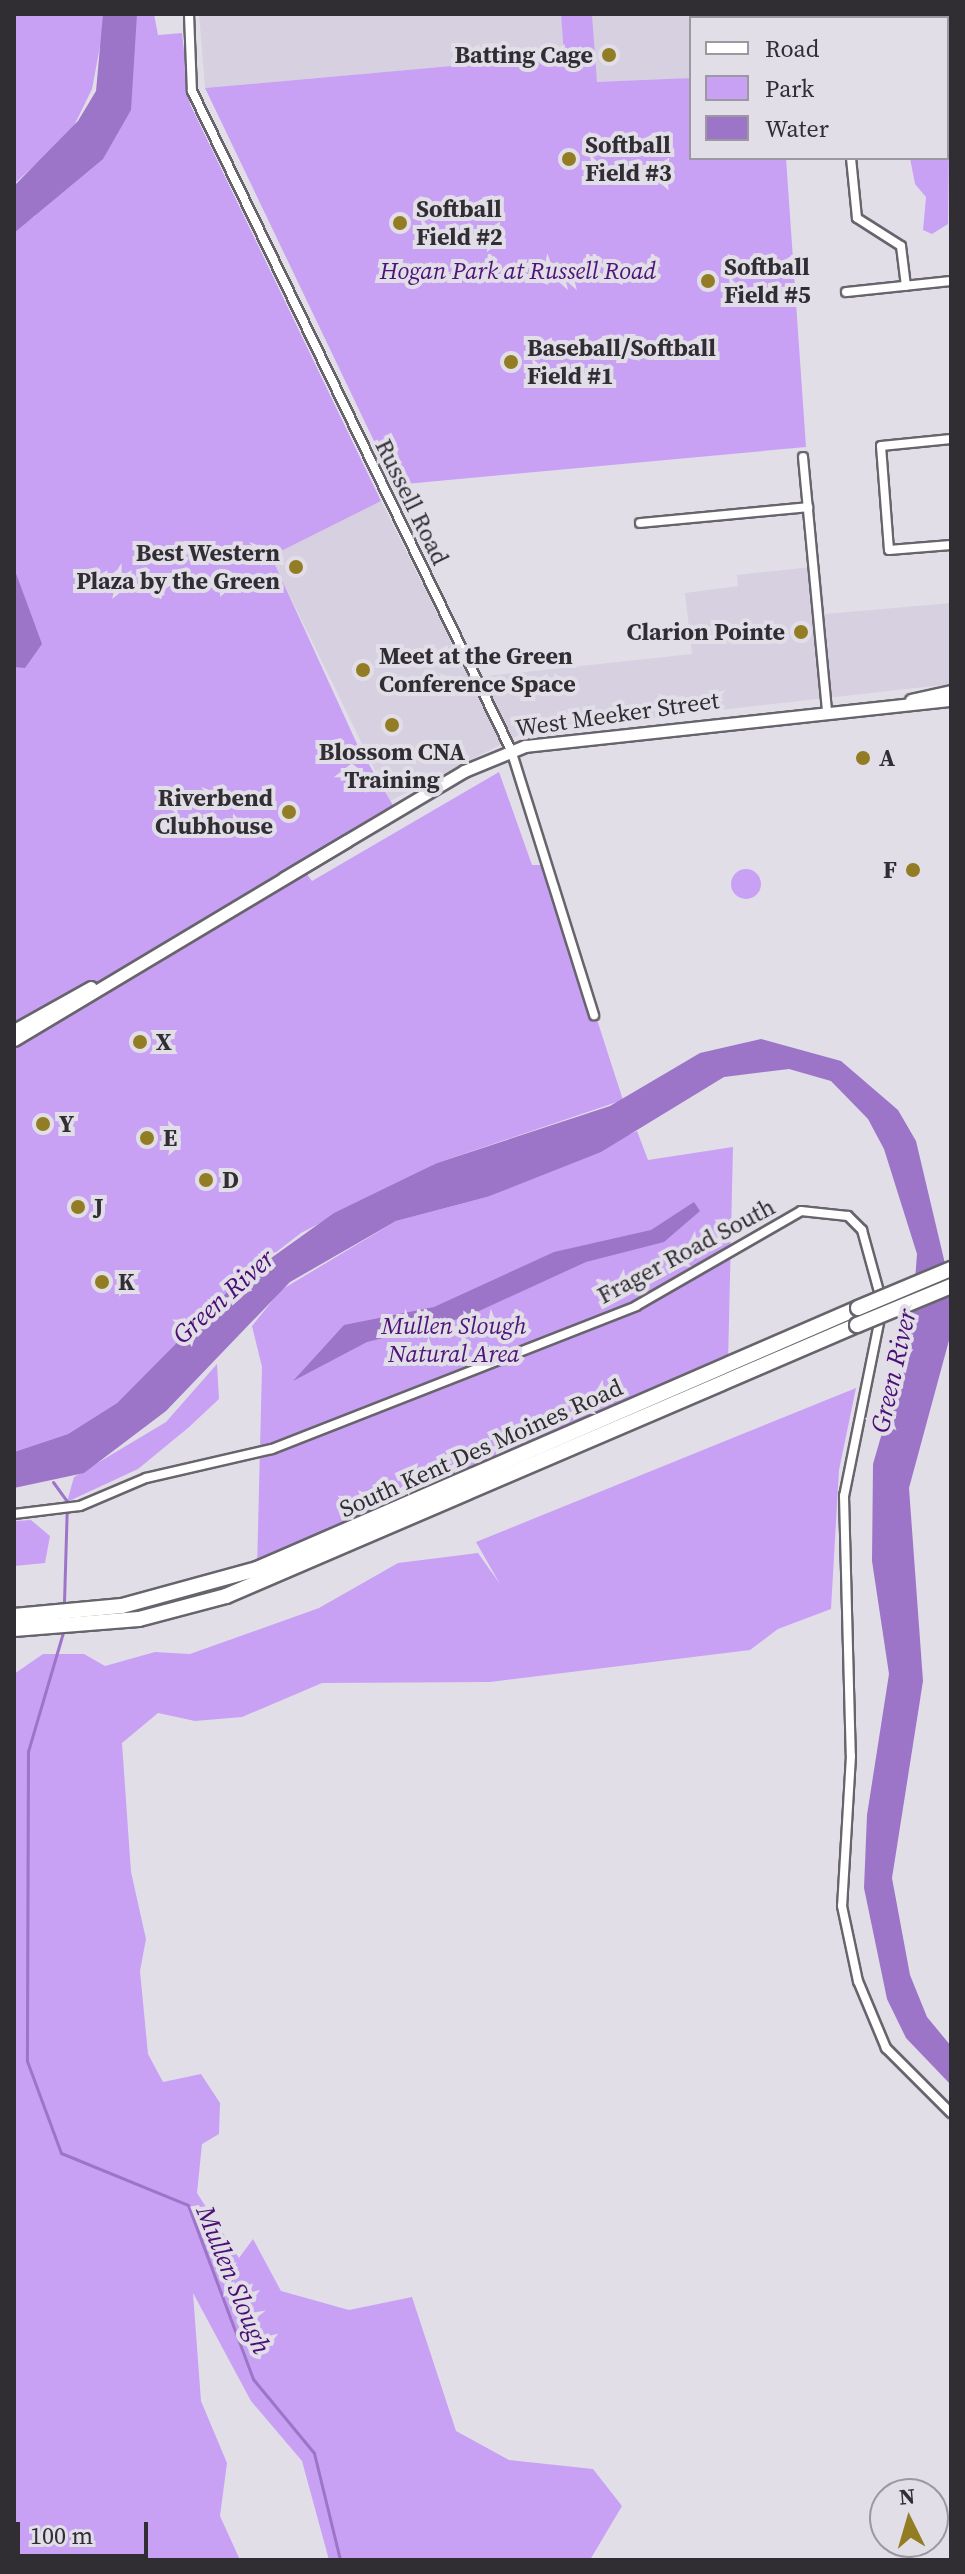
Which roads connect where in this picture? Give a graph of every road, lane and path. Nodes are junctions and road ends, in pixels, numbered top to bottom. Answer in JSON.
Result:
{"nodes":[{"id":1,"x":189,"y":14,"type":"edge"},
{"id":2,"x":851,"y":160,"type":"edge"},
{"id":3,"x":951,"y":281,"type":"edge"},
{"id":4,"x":906,"y":286,"type":"junction"},
{"id":5,"x":846,"y":292,"type":"dead end"},
{"id":6,"x":951,"y":439,"type":"edge"},
{"id":7,"x":803,"y":457,"type":"dead end"},
{"id":8,"x":808,"y":507,"type":"junction"},
{"id":9,"x":640,"y":523,"type":"dead end"},
{"id":10,"x":951,"y":545,"type":"edge"},
{"id":11,"x":951,"y":691,"type":"edge"},
{"id":12,"x":911,"y":700,"type":"junction"},
{"id":13,"x":951,"y":700,"type":"edge"},
{"id":14,"x":827,"y":709,"type":"junction"},
{"id":15,"x":511,"y":750,"type":"junction"},
{"id":16,"x":132,"y":967,"type":"junction"},
{"id":17,"x":594,"y":1015,"type":"dead end"},
{"id":18,"x":14,"y":1030,"type":"edge"},
{"id":19,"x":14,"y":1040,"type":"edge"},
{"id":20,"x":951,"y":1269,"type":"edge"},
{"id":21,"x":951,"y":1286,"type":"edge"},
{"id":22,"x":14,"y":1514,"type":"edge"},
{"id":23,"x":15,"y":1620,"type":"edge"},
{"id":24,"x":951,"y":2113,"type":"edge"}],
"edges":[{"from":1,"to":15,"type":"street","name":"Russell Road"},
{"from":2,"to":4,"type":"street"},
{"from":3,"to":4,"type":"street"},
{"from":4,"to":5,"type":"street"},
{"from":6,"to":10,"type":"street"},
{"from":7,"to":8,"type":"street"},
{"from":8,"to":9,"type":"street"},
{"from":8,"to":14,"type":"street"},
{"from":11,"to":12,"type":"main road","name":"West Meeker Street"},
{"from":12,"to":13,"type":"main road","name":"West Meeker Street"},
{"from":12,"to":14,"type":"main road","name":"West Meeker Street"},
{"from":14,"to":15,"type":"main road","name":"West Meeker Street"},
{"from":15,"to":16,"type":"main road","name":"West Meeker Street"},
{"from":15,"to":17,"type":"street","name":"Russell Road"},
{"from":16,"to":18,"type":"main road","name":"West Meeker Street"},
{"from":16,"to":19,"type":"main road","name":"West Meeker Street"},
{"from":20,"to":23,"type":"highway","name":"South Kent Des Moines Road","bridge":true},
{"from":21,"to":23,"type":"highway","name":"South Kent Des Moines Road","bridge":true},
{"from":22,"to":24,"type":"street","name":"Frager Road South"}]}
